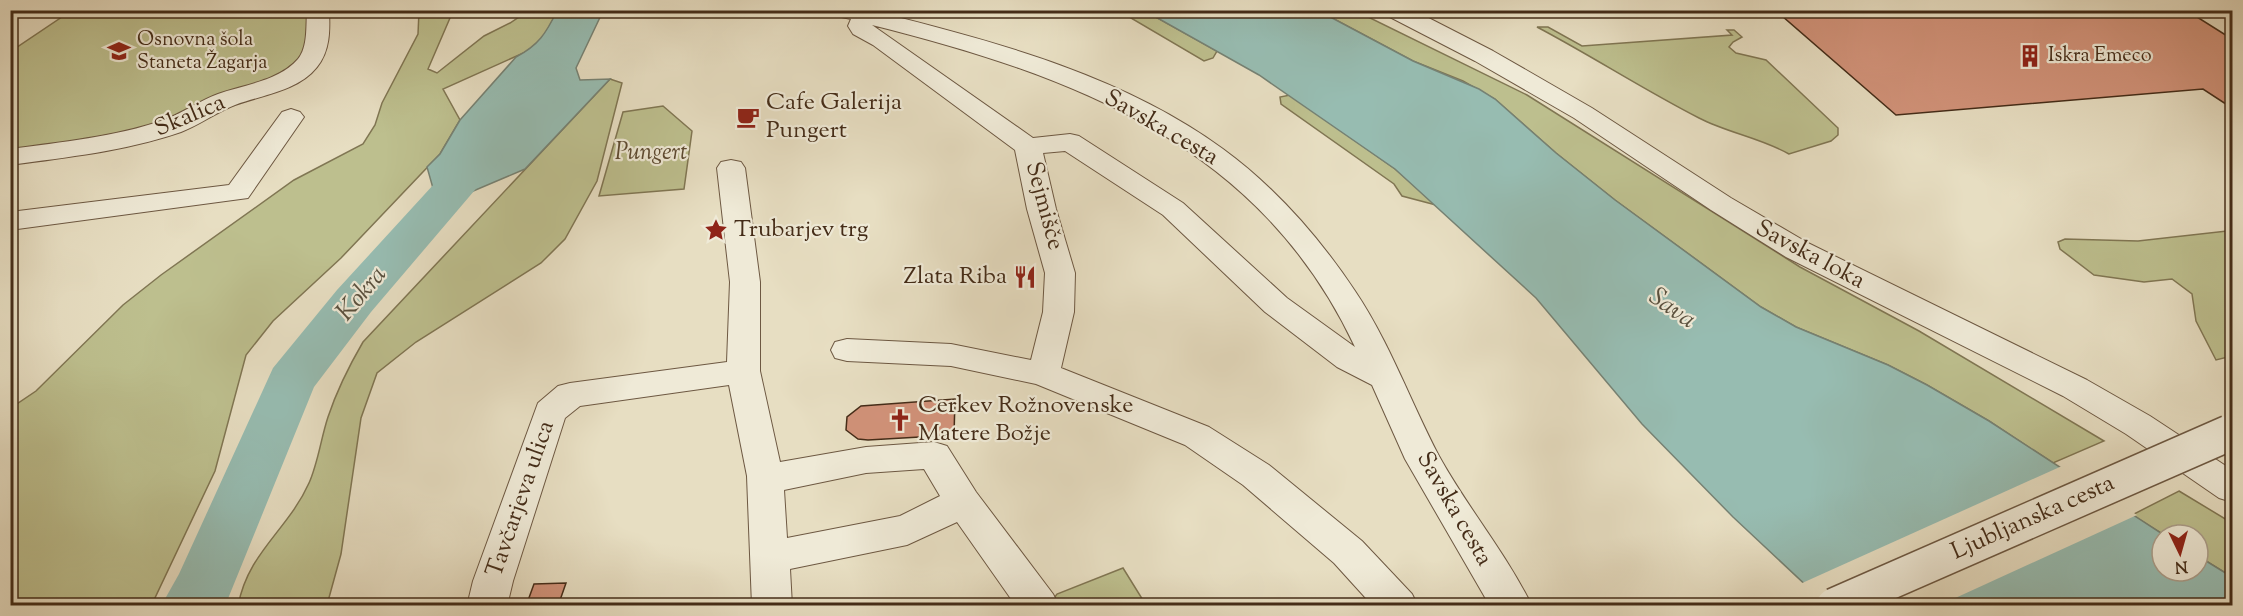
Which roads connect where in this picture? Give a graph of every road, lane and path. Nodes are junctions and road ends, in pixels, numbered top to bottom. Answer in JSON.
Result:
{"nodes":[{"id":1,"x":318,"y":10,"type":"edge"},
{"id":2,"x":1394,"y":10,"type":"edge"},
{"id":3,"x":852,"y":13,"type":"edge"},
{"id":4,"x":291,"y":117,"type":"dead end"},
{"id":5,"x":1028,"y":147,"type":"junction"},
{"id":6,"x":10,"y":156,"type":"edge"},
{"id":7,"x":731,"y":168,"type":"dead end"},
{"id":8,"x":10,"y":220,"type":"edge"},
{"id":9,"x":847,"y":350,"type":"dead end"},
{"id":10,"x":743,"y":371,"type":"junction"},
{"id":11,"x":1043,"y":374,"type":"junction"},
{"id":12,"x":1385,"y":377,"type":"junction"},
{"id":13,"x":2231,"y":432,"type":"edge"},
{"id":14,"x":765,"y":476,"type":"junction"},
{"id":15,"x":2232,"y":488,"type":"edge"},
{"id":16,"x":963,"y":502,"type":"junction"},
{"id":17,"x":771,"y":557,"type":"junction"},
{"id":18,"x":488,"y":606,"type":"edge"},
{"id":19,"x":772,"y":606,"type":"edge"},
{"id":20,"x":1039,"y":606,"type":"edge"},
{"id":21,"x":1398,"y":606,"type":"edge"},
{"id":22,"x":1512,"y":606,"type":"edge"},
{"id":23,"x":1834,"y":606,"type":"edge"}],
"edges":[{"from":1,"to":6,"type":"street","name":"Skalica"},
{"from":2,"to":15,"type":"street","name":"Savska loka"},
{"from":3,"to":5,"type":"street","name":"Sejmišče"},
{"from":3,"to":12,"type":"street","name":"Savska cesta"},
{"from":4,"to":8,"type":"street"},
{"from":5,"to":11,"type":"street","name":"Sejmišče"},
{"from":5,"to":12,"type":"street"},
{"from":7,"to":10,"type":"street"},
{"from":9,"to":11,"type":"street"},
{"from":10,"to":14,"type":"street"},
{"from":10,"to":18,"type":"street","name":"Tavčarjeva ulica"},
{"from":11,"to":21,"type":"street"},
{"from":12,"to":22,"type":"street","name":"Savska cesta"},
{"from":13,"to":23,"type":"street","name":"Ljubljanska cesta","bridge":true},
{"from":14,"to":16,"type":"street"},
{"from":14,"to":17,"type":"street"},
{"from":16,"to":17,"type":"street"},
{"from":16,"to":20,"type":"street"},
{"from":17,"to":19,"type":"street"}]}
